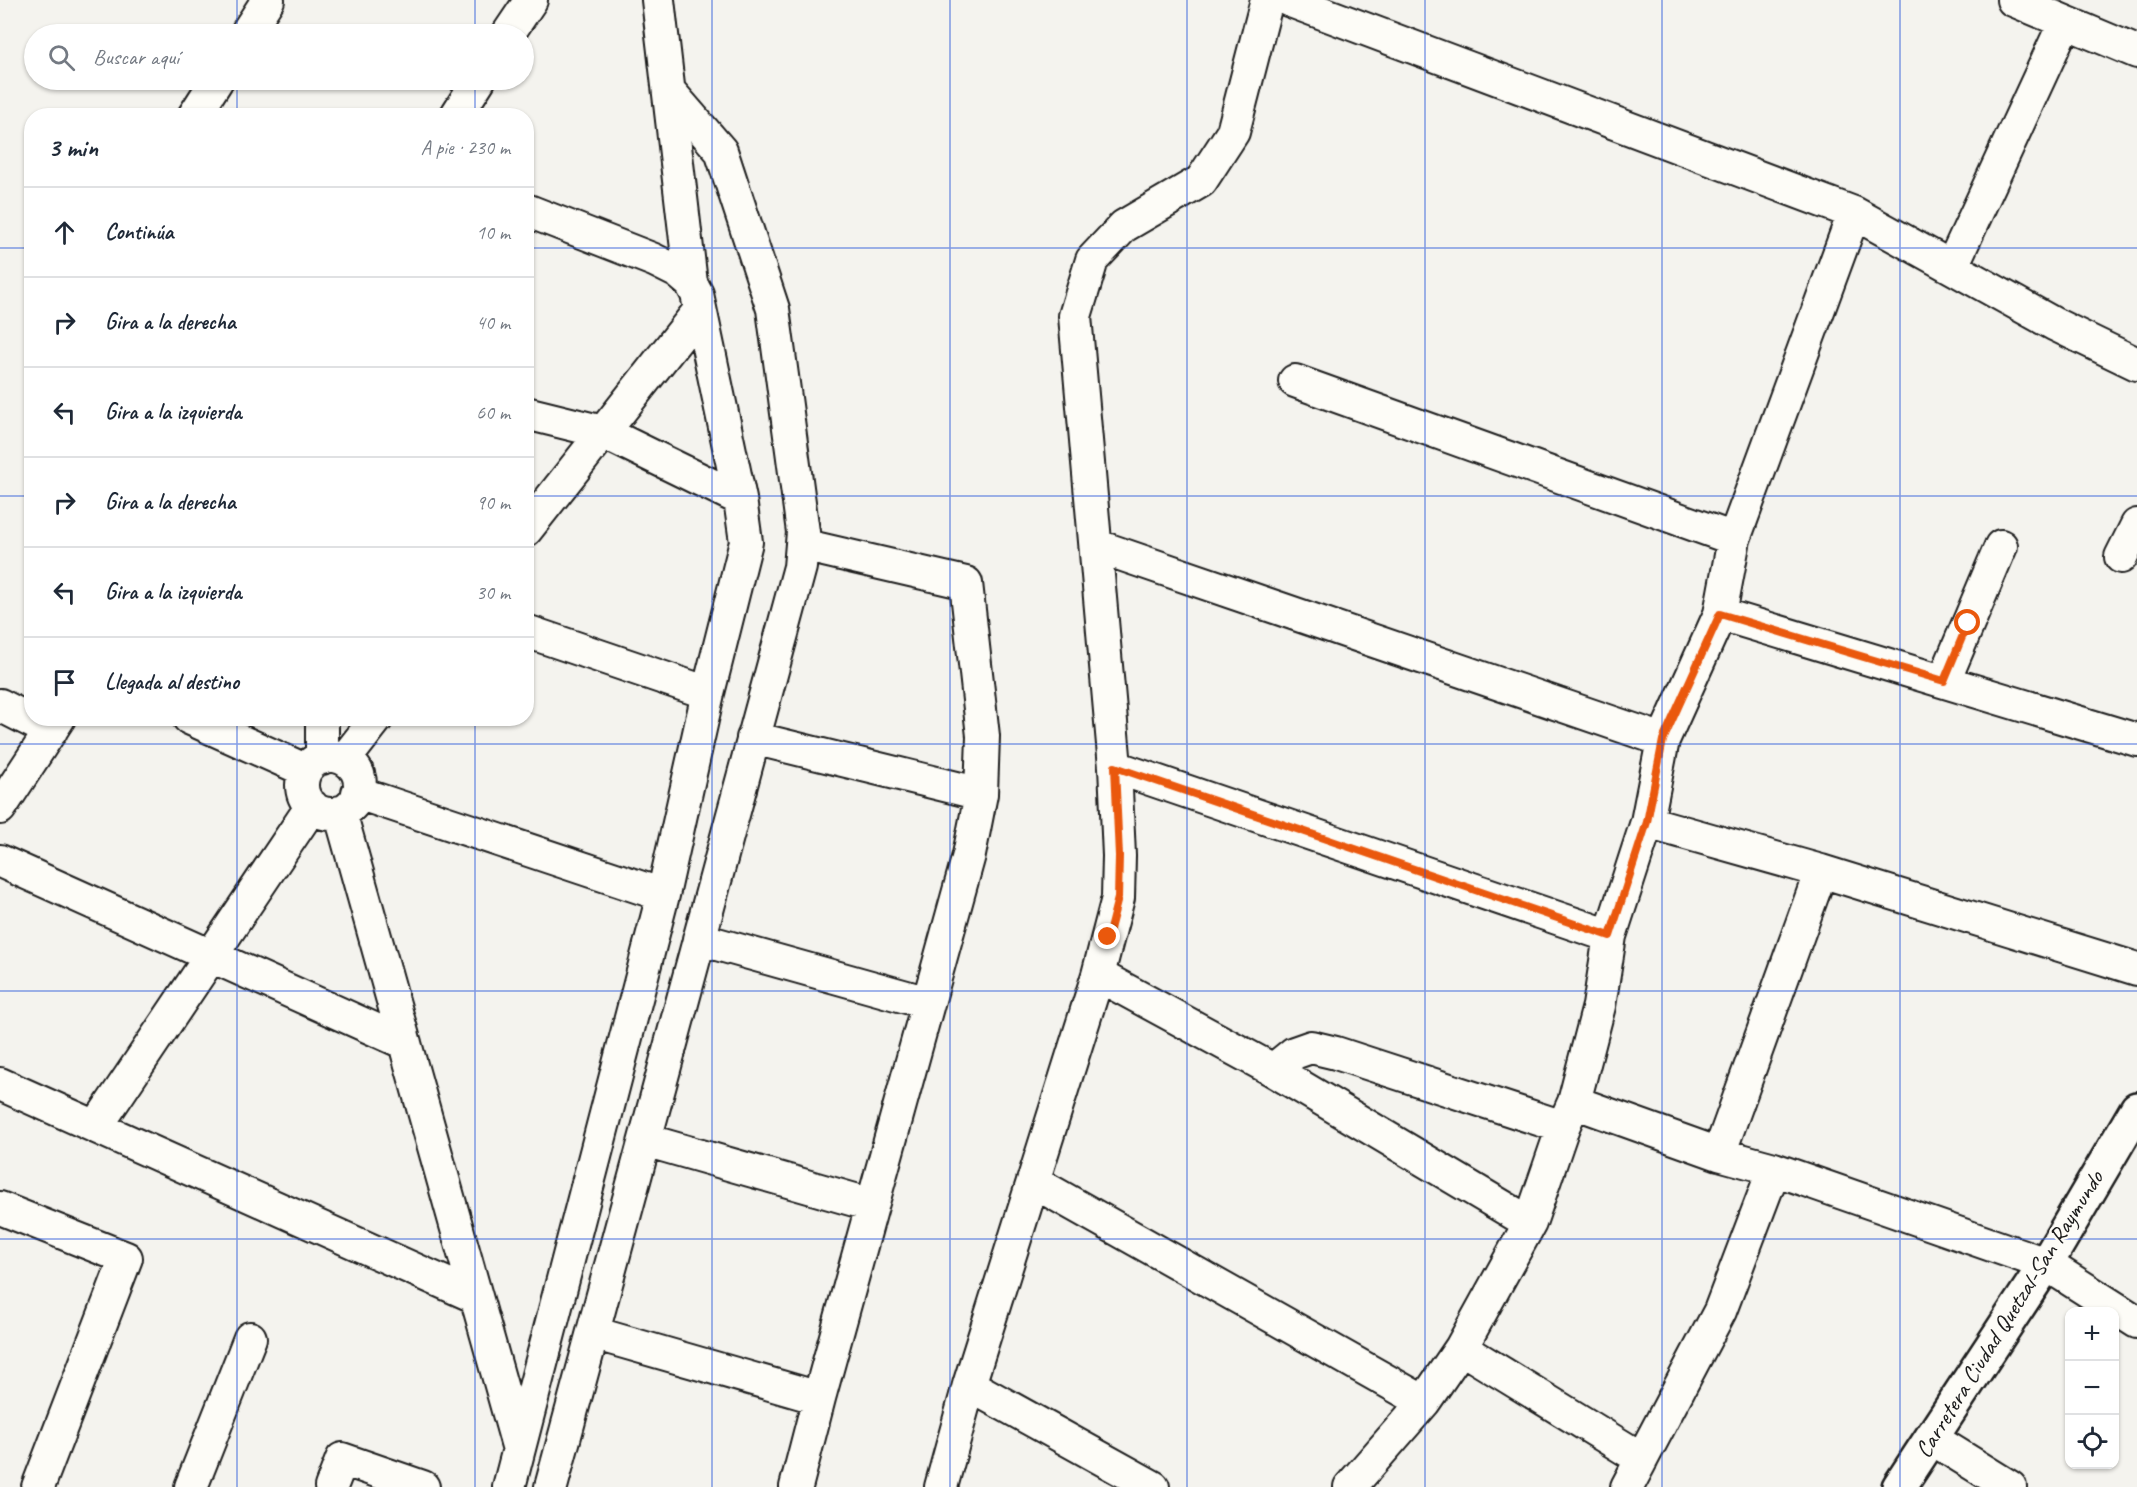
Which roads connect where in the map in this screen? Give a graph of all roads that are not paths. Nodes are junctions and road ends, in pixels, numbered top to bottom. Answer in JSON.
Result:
{"nodes":[{"id":1,"x":268,"y":0,"type":"edge"},
{"id":2,"x":531,"y":0,"type":"edge"},
{"id":3,"x":658,"y":0,"type":"edge"},
{"id":4,"x":1267,"y":0,"type":"edge"},
{"id":5,"x":1288,"y":0,"type":"edge"},
{"id":6,"x":2013,"y":0,"type":"edge"},
{"id":7,"x":2065,"y":22,"type":"junction"},
{"id":8,"x":252,"y":24,"type":"edge"},
{"id":9,"x":515,"y":24,"type":"edge"},
{"id":10,"x":2137,"y":52,"type":"edge"},
{"id":11,"x":211,"y":90,"type":"edge"},
{"id":12,"x":473,"y":90,"type":"edge"},
{"id":13,"x":669,"y":91,"type":"junction"},
{"id":14,"x":199,"y":108,"type":"edge"},
{"id":15,"x":461,"y":108,"type":"edge"},
{"id":16,"x":534,"y":213,"type":"edge"},
{"id":17,"x":1854,"y":213,"type":"junction"},
{"id":18,"x":1952,"y":266,"type":"junction"},
{"id":19,"x":696,"y":296,"type":"junction"},
{"id":20,"x":2137,"y":364,"type":"edge"},
{"id":21,"x":1295,"y":381,"type":"dead end"},
{"id":22,"x":534,"y":414,"type":"edge"},
{"id":23,"x":603,"y":432,"type":"junction"},
{"id":24,"x":740,"y":499,"type":"junction"},
{"id":25,"x":534,"y":520,"type":"edge"},
{"id":26,"x":2137,"y":525,"type":"edge"},
{"id":27,"x":1734,"y":539,"type":"junction"},
{"id":28,"x":802,"y":544,"type":"junction"},
{"id":29,"x":1097,"y":546,"type":"junction"},
{"id":30,"x":2001,"y":546,"type":"dead end"},
{"id":31,"x":2121,"y":557,"type":"dead end"},
{"id":32,"x":1720,"y":614,"type":"junction"},
{"id":33,"x":534,"y":634,"type":"edge"},
{"id":34,"x":1944,"y":681,"type":"junction"},
{"id":35,"x":708,"y":693,"type":"junction"},
{"id":36,"x":0,"y":705,"type":"edge"},
{"id":37,"x":24,"y":714,"type":"edge"},
{"id":38,"x":54,"y":726,"type":"edge"},
{"id":39,"x":214,"y":726,"type":"edge"},
{"id":40,"x":323,"y":726,"type":"edge"},
{"id":41,"x":340,"y":726,"type":"edge"},
{"id":42,"x":368,"y":726,"type":"edge"},
{"id":43,"x":753,"y":738,"type":"junction"},
{"id":44,"x":1663,"y":740,"type":"junction"},
{"id":45,"x":2137,"y":740,"type":"edge"},
{"id":46,"x":326,"y":761,"type":"junction"},
{"id":47,"x":1115,"y":767,"type":"junction"},
{"id":48,"x":981,"y":795,"type":"junction"},
{"id":49,"x":337,"y":804,"type":"junction"},
{"id":50,"x":0,"y":808,"type":"edge"},
{"id":51,"x":1647,"y":822,"type":"junction"},
{"id":52,"x":0,"y":861,"type":"edge"},
{"id":53,"x":1821,"y":871,"type":"junction"},
{"id":54,"x":663,"y":895,"type":"junction"},
{"id":55,"x":1610,"y":936,"type":"junction"},
{"id":56,"x":699,"y":939,"type":"junction"},
{"id":57,"x":211,"y":956,"type":"junction"},
{"id":58,"x":2137,"y":969,"type":"edge"},
{"id":59,"x":1098,"y":975,"type":"junction"},
{"id":60,"x":928,"y":1003,"type":"junction"},
{"id":61,"x":405,"y":1043,"type":"junction"},
{"id":62,"x":1273,"y":1070,"type":"junction"},
{"id":63,"x":0,"y":1084,"type":"edge"},
{"id":64,"x":2137,"y":1109,"type":"edge"},
{"id":65,"x":1569,"y":1114,"type":"junction"},
{"id":66,"x":96,"y":1127,"type":"junction"},
{"id":67,"x":645,"y":1140,"type":"junction"},
{"id":68,"x":1719,"y":1154,"type":"junction"},
{"id":69,"x":1774,"y":1169,"type":"junction"},
{"id":70,"x":1034,"y":1182,"type":"junction"},
{"id":71,"x":872,"y":1205,"type":"junction"},
{"id":72,"x":0,"y":1208,"type":"edge"},
{"id":73,"x":1530,"y":1223,"type":"junction"},
{"id":74,"x":2046,"y":1264,"type":"junction"},
{"id":75,"x":476,"y":1297,"type":"junction"},
{"id":76,"x":2137,"y":1322,"type":"edge"},
{"id":77,"x":593,"y":1333,"type":"junction"},
{"id":78,"x":250,"y":1338,"type":"dead end"},
{"id":79,"x":1461,"y":1348,"type":"junction"},
{"id":80,"x":969,"y":1385,"type":"junction"},
{"id":81,"x":819,"y":1398,"type":"junction"},
{"id":82,"x":1424,"y":1402,"type":"junction"},
{"id":83,"x":1931,"y":1438,"type":"junction"},
{"id":84,"x":519,"y":1448,"type":"junction"},
{"id":85,"x":1642,"y":1459,"type":"junction"},
{"id":86,"x":38,"y":1487,"type":"edge"},
{"id":87,"x":191,"y":1487,"type":"edge"},
{"id":88,"x":331,"y":1487,"type":"edge"},
{"id":89,"x":423,"y":1487,"type":"edge"},
{"id":90,"x":509,"y":1487,"type":"edge"},
{"id":91,"x":551,"y":1487,"type":"edge"},
{"id":92,"x":796,"y":1487,"type":"edge"},
{"id":93,"x":941,"y":1487,"type":"edge"},
{"id":94,"x":1153,"y":1487,"type":"edge"},
{"id":95,"x":1350,"y":1487,"type":"edge"},
{"id":96,"x":1627,"y":1487,"type":"edge"},
{"id":97,"x":1899,"y":1487,"type":"edge"},
{"id":98,"x":2010,"y":1487,"type":"edge"}],
"edges":[{"from":1,"to":8,"type":"street"},
{"from":2,"to":9,"type":"street"},
{"from":3,"to":13,"type":"street"},
{"from":4,"to":29,"type":"street"},
{"from":5,"to":17,"type":"street"},
{"from":6,"to":7,"type":"street"},
{"from":7,"to":10,"type":"street"},
{"from":7,"to":18,"type":"street"},
{"from":11,"to":14,"type":"street"},
{"from":12,"to":15,"type":"street"},
{"from":13,"to":19,"type":"street"},
{"from":13,"to":28,"type":"street"},
{"from":16,"to":19,"type":"street"},
{"from":17,"to":18,"type":"street"},
{"from":17,"to":27,"type":"street"},
{"from":18,"to":20,"type":"street"},
{"from":19,"to":23,"type":"street"},
{"from":19,"to":24,"type":"street"},
{"from":21,"to":27,"type":"street"},
{"from":22,"to":23,"type":"street"},
{"from":23,"to":24,"type":"street"},
{"from":23,"to":25,"type":"street"},
{"from":24,"to":35,"type":"street"},
{"from":26,"to":31,"type":"street"},
{"from":27,"to":32,"type":"street"},
{"from":28,"to":43,"type":"street"},
{"from":28,"to":48,"type":"street"},
{"from":29,"to":44,"type":"street"},
{"from":29,"to":47,"type":"street"},
{"from":30,"to":34,"type":"street"},
{"from":32,"to":34,"type":"street"},
{"from":32,"to":44,"type":"street"},
{"from":33,"to":35,"type":"street"},
{"from":34,"to":45,"type":"street"},
{"from":35,"to":54,"type":"street"},
{"from":36,"to":37,"type":"street"},
{"from":38,"to":50,"type":"street"},
{"from":39,"to":46,"type":"street"},
{"from":40,"to":46,"type":"street"},
{"from":41,"to":46,"type":"street"},
{"from":42,"to":46,"type":"street"},
{"from":43,"to":48,"type":"street"},
{"from":43,"to":56,"type":"street"},
{"from":44,"to":51,"type":"street"},
{"from":46,"to":49,"type":"street"},
{"from":46,"to":49,"type":"street"},
{"from":47,"to":55,"type":"street"},
{"from":47,"to":59,"type":"street"},
{"from":48,"to":60,"type":"street"},
{"from":49,"to":54,"type":"street"},
{"from":49,"to":57,"type":"street"},
{"from":49,"to":61,"type":"street"},
{"from":51,"to":53,"type":"street"},
{"from":51,"to":55,"type":"street"},
{"from":52,"to":57,"type":"street"},
{"from":53,"to":58,"type":"street"},
{"from":53,"to":68,"type":"street"},
{"from":54,"to":84,"type":"street"},
{"from":55,"to":65,"type":"street"},
{"from":56,"to":60,"type":"street"},
{"from":56,"to":67,"type":"street"},
{"from":57,"to":61,"type":"street"},
{"from":57,"to":66,"type":"street"},
{"from":59,"to":62,"type":"street"},
{"from":59,"to":70,"type":"street"},
{"from":60,"to":71,"type":"street"},
{"from":61,"to":75,"type":"street"},
{"from":62,"to":65,"type":"street"},
{"from":62,"to":73,"type":"street"},
{"from":63,"to":66,"type":"street"},
{"from":64,"to":74,"type":"main road","name":"Carretera Ciudad Quetzal-San Raymundo"},
{"from":65,"to":68,"type":"street"},
{"from":65,"to":73,"type":"street"},
{"from":66,"to":75,"type":"street"},
{"from":67,"to":71,"type":"street"},
{"from":67,"to":77,"type":"street"},
{"from":68,"to":69,"type":"street"},
{"from":69,"to":74,"type":"street"},
{"from":69,"to":85,"type":"street"},
{"from":70,"to":80,"type":"street"},
{"from":70,"to":82,"type":"street"},
{"from":71,"to":81,"type":"street"},
{"from":72,"to":86,"type":"street"},
{"from":73,"to":79,"type":"street"},
{"from":74,"to":76,"type":"street"},
{"from":74,"to":83,"type":"main road","name":"Carretera Ciudad Quetzal-San Raymundo"},
{"from":75,"to":84,"type":"street"},
{"from":77,"to":81,"type":"street"},
{"from":77,"to":91,"type":"street"},
{"from":78,"to":87,"type":"street"},
{"from":79,"to":82,"type":"street"},
{"from":79,"to":85,"type":"street"},
{"from":80,"to":93,"type":"street"},
{"from":80,"to":94,"type":"street"},
{"from":81,"to":92,"type":"street"},
{"from":82,"to":95,"type":"street"},
{"from":83,"to":97,"type":"main road","name":"Carretera Ciudad Quetzal-San Raymundo"},
{"from":83,"to":98,"type":"street"},
{"from":84,"to":90,"type":"street"},
{"from":85,"to":96,"type":"street"},
{"from":88,"to":89,"type":"street"}]}
